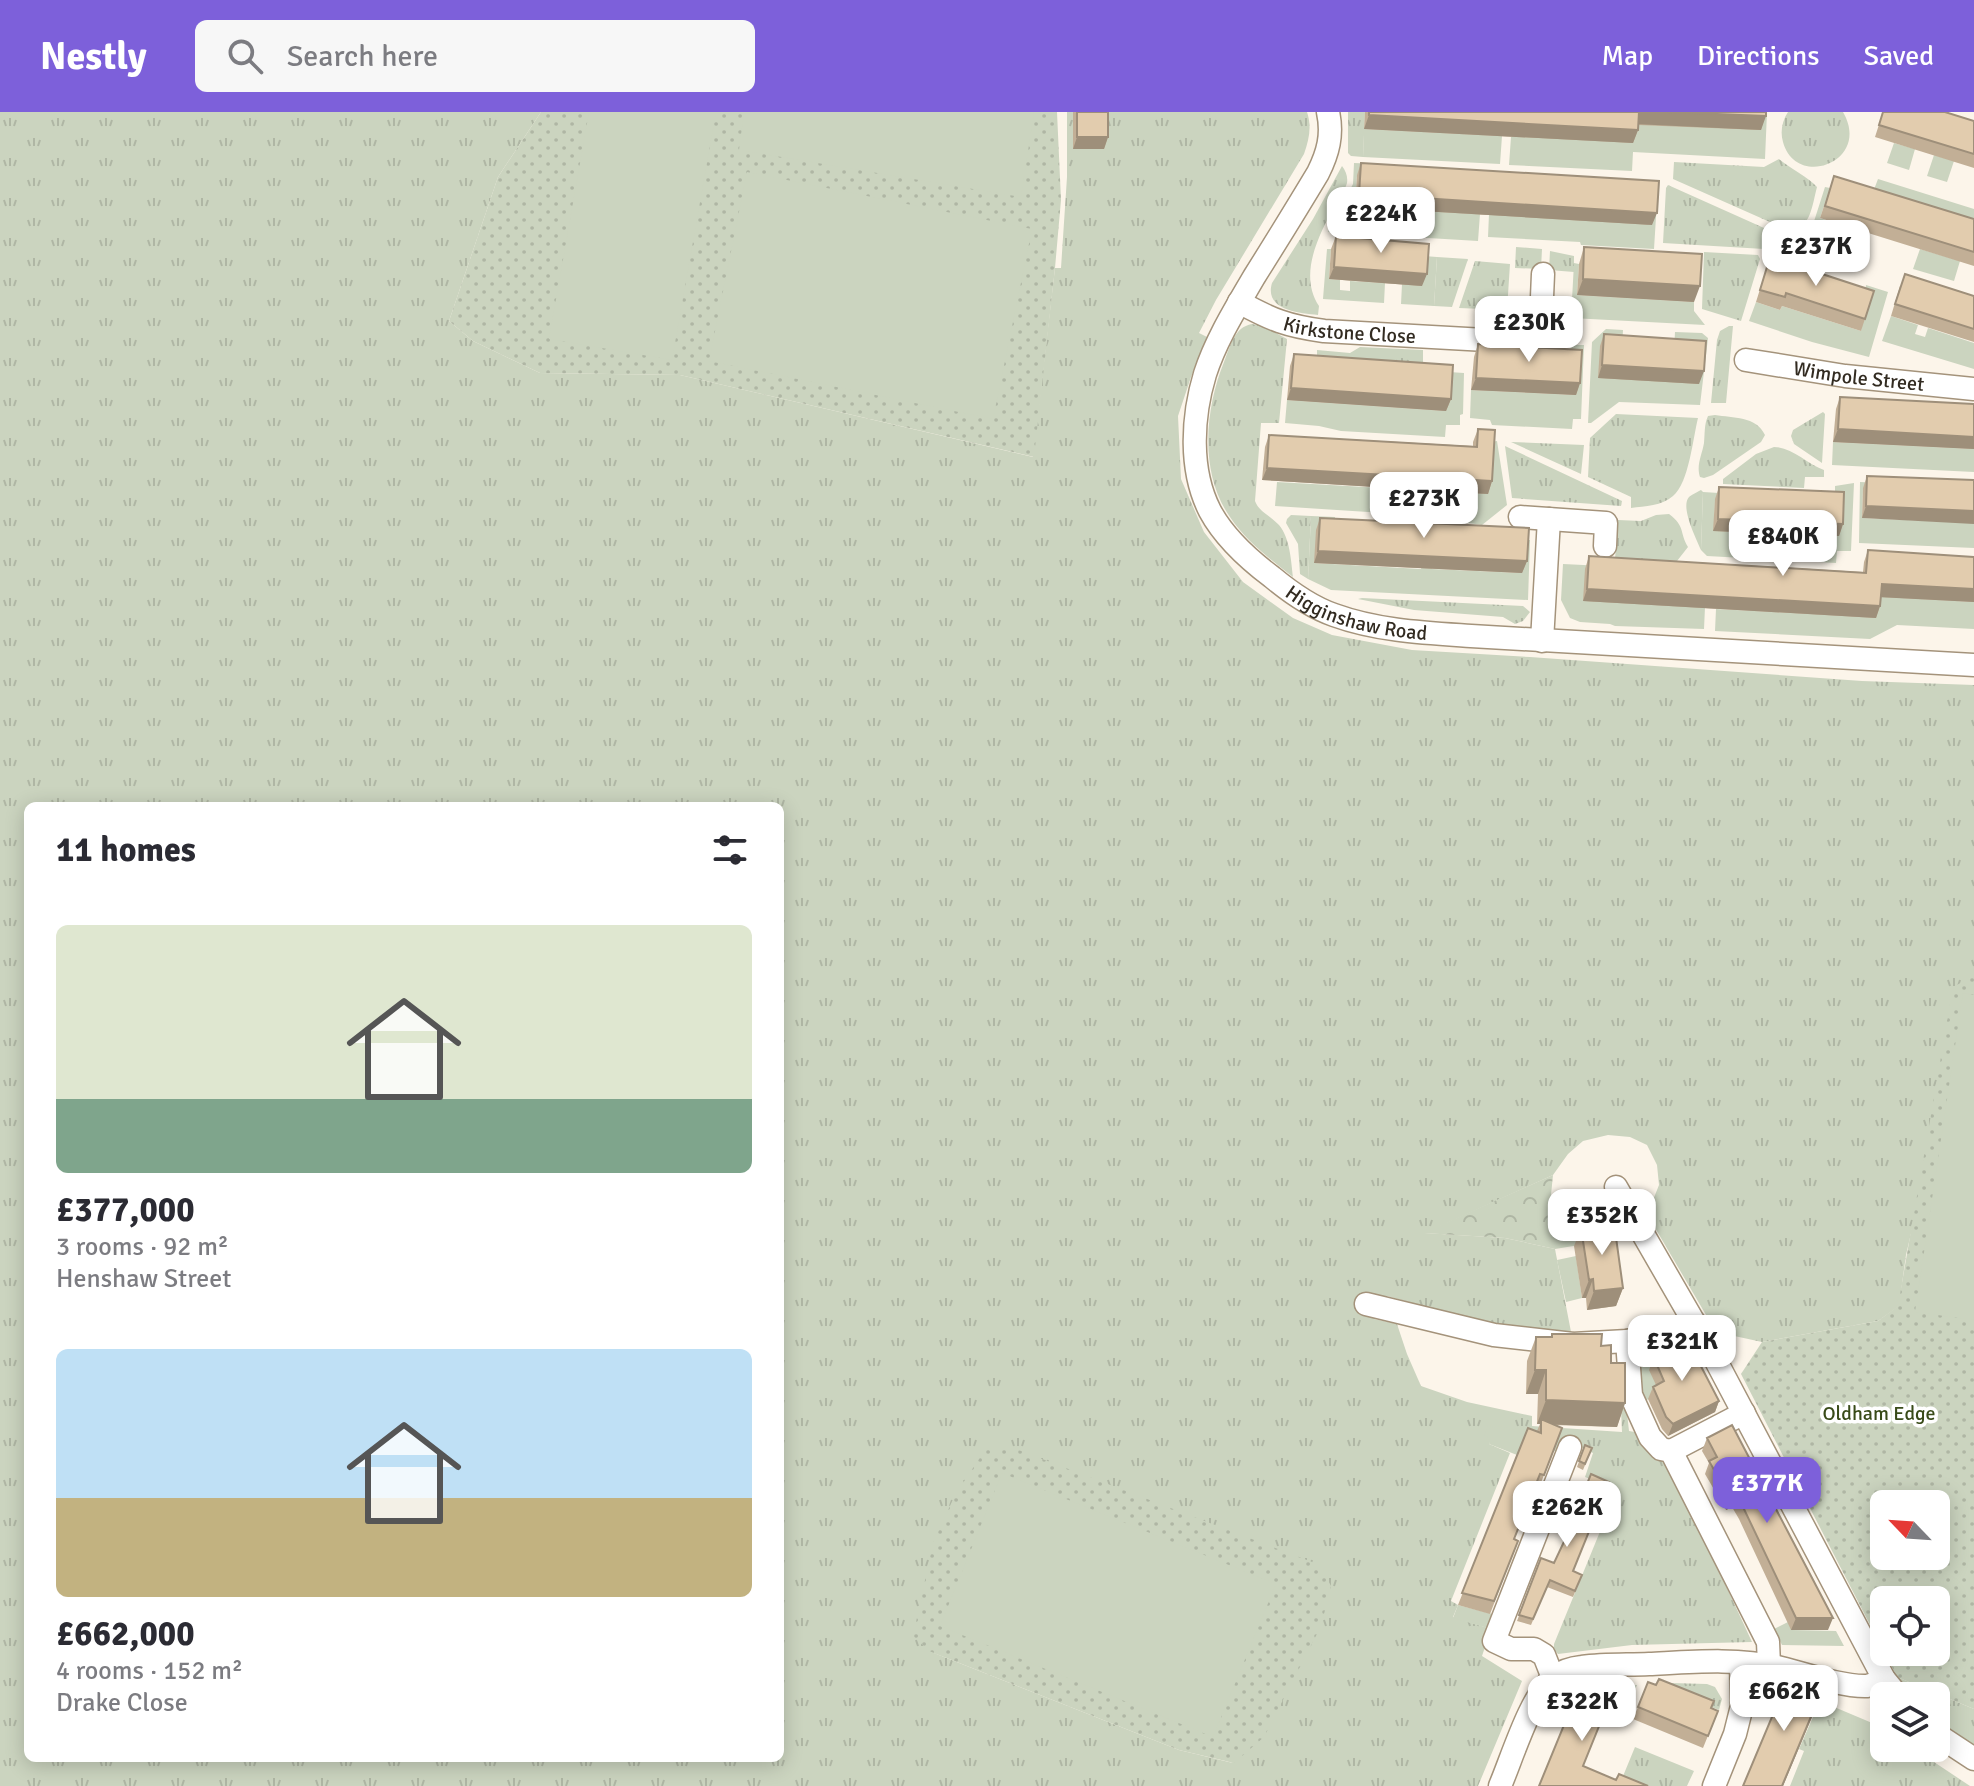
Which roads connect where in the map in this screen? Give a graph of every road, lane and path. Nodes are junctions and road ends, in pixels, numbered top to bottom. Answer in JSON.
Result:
{"nodes":[{"id":1,"x":1328,"y":112,"type":"edge"},
{"id":2,"x":1543,"y":274,"type":"dead end"},
{"id":3,"x":1239,"y":302,"type":"junction"},
{"id":4,"x":1746,"y":360,"type":"dead end"},
{"id":5,"x":1974,"y":389,"type":"edge"},
{"id":6,"x":1520,"y":517,"type":"dead end"},
{"id":7,"x":1549,"y":519,"type":"junction"},
{"id":8,"x":1605,"y":546,"type":"dead end"},
{"id":9,"x":1542,"y":641,"type":"junction"},
{"id":10,"x":1974,"y":665,"type":"edge"},
{"id":11,"x":1616,"y":1187,"type":"dead end"},
{"id":12,"x":1366,"y":1304,"type":"dead end"},
{"id":13,"x":1695,"y":1323,"type":"junction"},
{"id":14,"x":1627,"y":1341,"type":"junction"},
{"id":15,"x":1744,"y":1413,"type":"junction"},
{"id":16,"x":1570,"y":1447,"type":"dead end"},
{"id":17,"x":1671,"y":1451,"type":"junction"},
{"id":18,"x":1741,"y":1663,"type":"junction"},
{"id":19,"x":1769,"y":1665,"type":"junction"},
{"id":20,"x":1553,"y":1678,"type":"junction"},
{"id":21,"x":1888,"y":1682,"type":"edge"},
{"id":22,"x":1870,"y":1686,"type":"edge"},
{"id":23,"x":1950,"y":1743,"type":"edge"},
{"id":24,"x":1974,"y":1759,"type":"edge"},
{"id":25,"x":1500,"y":1786,"type":"edge"},
{"id":26,"x":1714,"y":1786,"type":"edge"}],
"edges":[{"from":1,"to":3,"type":"street","name":"Higginshaw Road"},
{"from":2,"to":3,"type":"street","name":"Kirkstone Close"},
{"from":3,"to":9,"type":"street","name":"Higginshaw Road"},
{"from":4,"to":5,"type":"street","name":"Wimpole Street"},
{"from":6,"to":7,"type":"street"},
{"from":7,"to":8,"type":"street"},
{"from":7,"to":9,"type":"street"},
{"from":9,"to":10,"type":"street","name":"Higginshaw Road"},
{"from":11,"to":13,"type":"street"},
{"from":12,"to":14,"type":"street"},
{"from":13,"to":14,"type":"street"},
{"from":13,"to":15,"type":"street"},
{"from":14,"to":17,"type":"street"},
{"from":15,"to":17,"type":"street"},
{"from":15,"to":21,"type":"street"},
{"from":16,"to":20,"type":"street"},
{"from":17,"to":19,"type":"street"},
{"from":18,"to":19,"type":"street"},
{"from":18,"to":20,"type":"street"},
{"from":18,"to":26,"type":"street"},
{"from":19,"to":22,"type":"street"},
{"from":20,"to":25,"type":"street"},
{"from":23,"to":24,"type":"street"}]}
